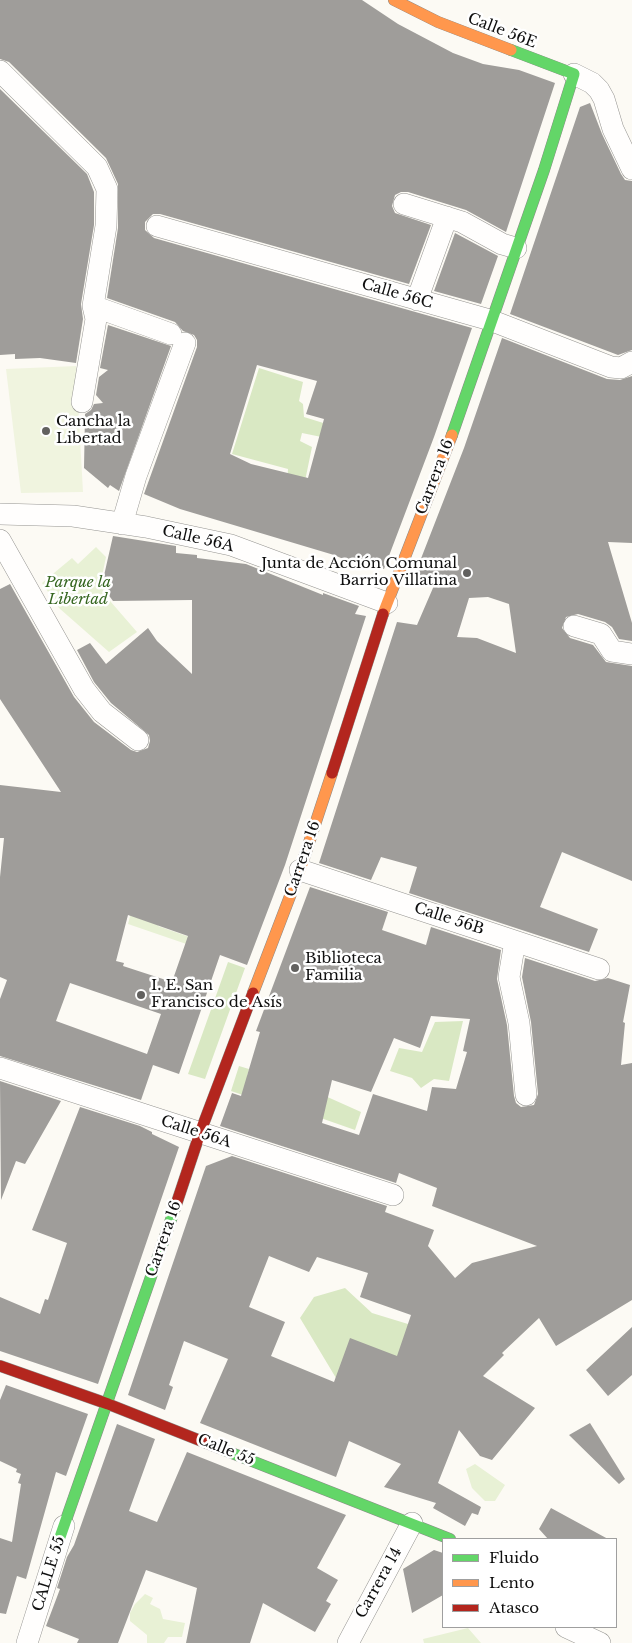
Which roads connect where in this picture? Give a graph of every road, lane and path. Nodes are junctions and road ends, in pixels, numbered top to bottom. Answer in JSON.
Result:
{"nodes":[{"id":1,"x":394,"y":0,"type":"edge"},
{"id":2,"x":0,"y":71,"type":"edge"},
{"id":3,"x":574,"y":74,"type":"junction"},
{"id":4,"x":632,"y":169,"type":"edge"},
{"id":5,"x":404,"y":204,"type":"dead end"},
{"id":6,"x":447,"y":218,"type":"junction"},
{"id":7,"x":157,"y":226,"type":"dead end"},
{"id":8,"x":516,"y":248,"type":"junction"},
{"id":9,"x":417,"y":300,"type":"junction"},
{"id":10,"x":92,"y":306,"type":"junction"},
{"id":11,"x":490,"y":320,"type":"junction"},
{"id":12,"x":632,"y":362,"type":"edge"},
{"id":13,"x":82,"y":402,"type":"dead end"},
{"id":14,"x":0,"y":514,"type":"edge"},
{"id":15,"x":122,"y":524,"type":"junction"},
{"id":16,"x":0,"y":540,"type":"edge"},
{"id":17,"x":387,"y":603,"type":"junction"},
{"id":18,"x":574,"y":626,"type":"dead end"},
{"id":19,"x":632,"y":654,"type":"edge"},
{"id":20,"x":138,"y":740,"type":"dead end"},
{"id":21,"x":300,"y":870,"type":"junction"},
{"id":22,"x":515,"y":941,"type":"junction"},
{"id":23,"x":598,"y":969,"type":"dead end"},
{"id":24,"x":0,"y":1068,"type":"edge"},
{"id":25,"x":526,"y":1095,"type":"dead end"},
{"id":26,"x":200,"y":1133,"type":"junction"},
{"id":27,"x":393,"y":1195,"type":"dead end"},
{"id":28,"x":0,"y":1366,"type":"edge"},
{"id":29,"x":108,"y":1404,"type":"junction"},
{"id":30,"x":71,"y":1505,"type":"joint"},
{"id":31,"x":412,"y":1524,"type":"junction"},
{"id":32,"x":447,"y":1538,"type":"edge"},
{"id":33,"x":568,"y":1628,"type":"edge"},
{"id":34,"x":346,"y":1641,"type":"edge"},
{"id":35,"x":27,"y":1643,"type":"edge"},
{"id":36,"x":600,"y":1643,"type":"edge"}],
"edges":[{"from":1,"to":3,"type":"street","name":"Calle 56E"},
{"from":2,"to":10,"type":"street"},
{"from":3,"to":4,"type":"street"},
{"from":3,"to":8,"type":"street","name":"Carrera 16"},
{"from":5,"to":6,"type":"street"},
{"from":6,"to":8,"type":"street"},
{"from":6,"to":9,"type":"street"},
{"from":7,"to":9,"type":"street","name":"Calle 56C"},
{"from":8,"to":11,"type":"street","name":"Carrera 16"},
{"from":9,"to":11,"type":"street","name":"Calle 56C"},
{"from":10,"to":13,"type":"street"},
{"from":10,"to":15,"type":"street"},
{"from":11,"to":12,"type":"street","name":"Calle 56C"},
{"from":11,"to":17,"type":"street","name":"Carrera 16"},
{"from":14,"to":15,"type":"street","name":"Calle 56A"},
{"from":15,"to":17,"type":"street","name":"Calle 56A"},
{"from":16,"to":20,"type":"street"},
{"from":17,"to":21,"type":"street","name":"Carrera 16"},
{"from":18,"to":19,"type":"street"},
{"from":21,"to":22,"type":"street","name":"Calle 56B"},
{"from":21,"to":26,"type":"street","name":"Carrera 16"},
{"from":22,"to":23,"type":"street","name":"Calle 56B"},
{"from":22,"to":25,"type":"street"},
{"from":24,"to":26,"type":"street","name":"Calle 56A"},
{"from":26,"to":27,"type":"street","name":"Calle 56A"},
{"from":26,"to":29,"type":"street","name":"Carrera 16"},
{"from":28,"to":29,"type":"street","name":"Calle 55"},
{"from":29,"to":30,"type":"street","name":"Carrera 16"},
{"from":29,"to":31,"type":"street","name":"Calle 55"},
{"from":30,"to":35,"type":"street","name":"CALLE 55"},
{"from":31,"to":32,"type":"street","name":"Calle 55"},
{"from":31,"to":34,"type":"street","name":"Carrera 14"},
{"from":33,"to":36,"type":"street"}]}
